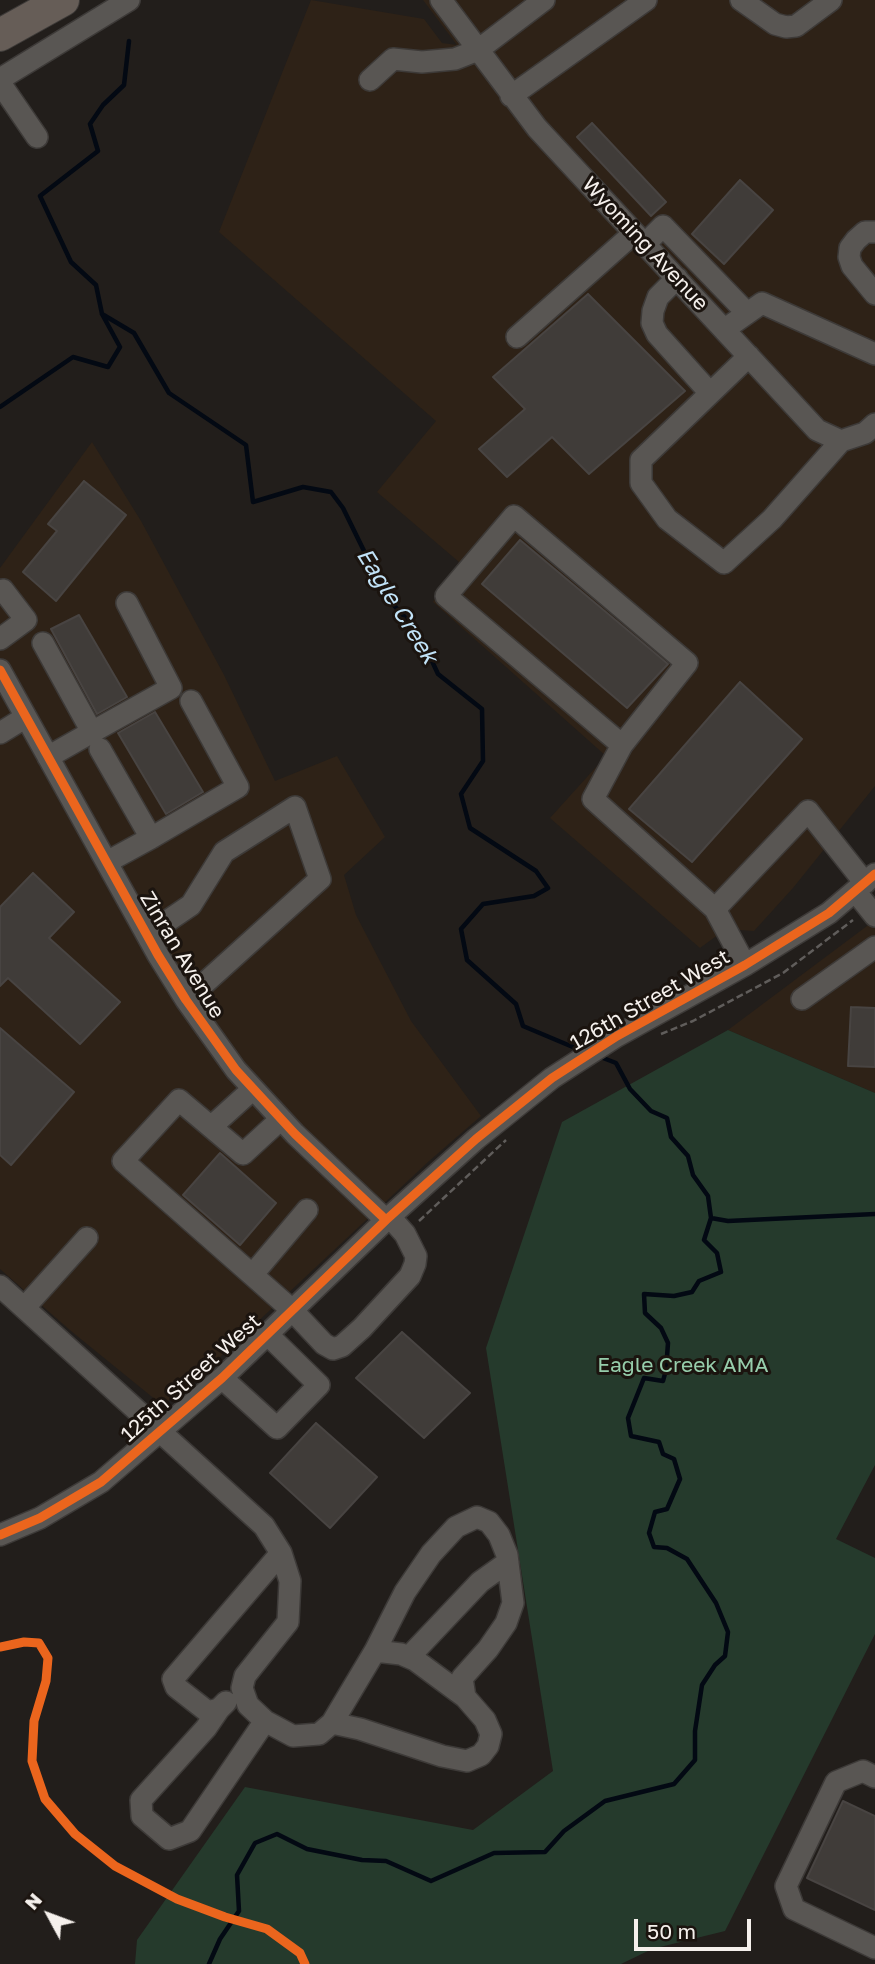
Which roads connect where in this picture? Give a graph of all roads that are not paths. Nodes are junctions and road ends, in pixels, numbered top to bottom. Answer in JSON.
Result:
{"nodes":[{"id":1,"x":22,"y":0,"type":"edge"},
{"id":2,"x":63,"y":0,"type":"edge"},
{"id":3,"x":129,"y":0,"type":"edge"},
{"id":4,"x":441,"y":0,"type":"edge"},
{"id":5,"x":544,"y":0,"type":"edge"},
{"id":6,"x":646,"y":0,"type":"edge"},
{"id":7,"x":741,"y":0,"type":"edge"},
{"id":8,"x":831,"y":0,"type":"edge"},
{"id":9,"x":0,"y":14,"type":"edge"},
{"id":10,"x":0,"y":35,"type":"edge"},
{"id":11,"x":478,"y":50,"type":"junction"},
{"id":12,"x":370,"y":80,"type":"dead end"},
{"id":13,"x":0,"y":81,"type":"edge"},
{"id":14,"x":511,"y":96,"type":"junction"},
{"id":15,"x":37,"y":138,"type":"dead end"},
{"id":16,"x":875,"y":232,"type":"edge"},
{"id":17,"x":640,"y":238,"type":"junction"},
{"id":18,"x":677,"y":278,"type":"junction"},
{"id":19,"x":875,"y":294,"type":"edge"},
{"id":20,"x":747,"y":313,"type":"junction"},
{"id":21,"x":725,"y":329,"type":"junction"},
{"id":22,"x":517,"y":337,"type":"dead end"},
{"id":23,"x":875,"y":354,"type":"edge"},
{"id":24,"x":749,"y":356,"type":"junction"},
{"id":25,"x":710,"y":393,"type":"junction"},
{"id":26,"x":875,"y":424,"type":"edge"},
{"id":27,"x":841,"y":441,"type":"junction"},
{"id":28,"x":4,"y":590,"type":"dead end"},
{"id":29,"x":127,"y":603,"type":"dead end"},
{"id":30,"x":0,"y":639,"type":"edge"},
{"id":31,"x":43,"y":643,"type":"dead end"},
{"id":32,"x":0,"y":670,"type":"edge"},
{"id":33,"x":191,"y":701,"type":"dead end"},
{"id":34,"x":26,"y":717,"type":"junction"},
{"id":35,"x":0,"y":733,"type":"edge"},
{"id":36,"x":96,"y":741,"type":"junction"},
{"id":37,"x":622,"y":745,"type":"junction"},
{"id":38,"x":48,"y":757,"type":"junction"},
{"id":39,"x":151,"y":838,"type":"junction"},
{"id":40,"x":107,"y":862,"type":"junction"},
{"id":41,"x":868,"y":894,"type":"edge"},
{"id":42,"x":715,"y":909,"type":"junction"},
{"id":43,"x":147,"y":935,"type":"junction"},
{"id":44,"x":875,"y":947,"type":"edge"},
{"id":45,"x":746,"y":965,"type":"junction"},
{"id":46,"x":802,"y":999,"type":"dead end"},
{"id":47,"x":186,"y":1000,"type":"junction"},
{"id":48,"x":253,"y":1089,"type":"junction"},
{"id":49,"x":281,"y":1119,"type":"junction"},
{"id":50,"x":211,"y":1127,"type":"junction"},
{"id":51,"x":307,"y":1210,"type":"dead end"},
{"id":52,"x":388,"y":1218,"type":"junction"},
{"id":53,"x":88,"y":1238,"type":"dead end"},
{"id":54,"x":253,"y":1274,"type":"junction"},
{"id":55,"x":0,"y":1286,"type":"edge"},
{"id":56,"x":25,"y":1307,"type":"junction"},
{"id":57,"x":292,"y":1310,"type":"junction"},
{"id":58,"x":267,"y":1334,"type":"junction"},
{"id":59,"x":222,"y":1378,"type":"junction"},
{"id":60,"x":160,"y":1429,"type":"junction"},
{"id":61,"x":0,"y":1535,"type":"edge"},
{"id":62,"x":281,"y":1553,"type":"junction"},
{"id":63,"x":508,"y":1562,"type":"junction"},
{"id":64,"x":375,"y":1651,"type":"junction"},
{"id":65,"x":409,"y":1657,"type":"junction"},
{"id":66,"x":242,"y":1688,"type":"junction"},
{"id":67,"x":465,"y":1697,"type":"junction"},
{"id":68,"x":219,"y":1709,"type":"junction"},
{"id":69,"x":265,"y":1721,"type":"junction"},
{"id":70,"x":332,"y":1723,"type":"junction"},
{"id":71,"x":875,"y":1777,"type":"edge"},
{"id":72,"x":875,"y":1948,"type":"edge"}],
"edges":[{"from":1,"to":9,"type":"highway"},
{"from":2,"to":10,"type":"highway"},
{"from":3,"to":13,"type":"street"},
{"from":4,"to":11,"type":"street","name":"Wyoming Avenue"},
{"from":5,"to":11,"type":"street"},
{"from":6,"to":14,"type":"street"},
{"from":7,"to":8,"type":"street"},
{"from":11,"to":12,"type":"street"},
{"from":11,"to":14,"type":"street","name":"Wyoming Avenue"},
{"from":13,"to":15,"type":"street"},
{"from":14,"to":17,"type":"street","name":"Wyoming Avenue"},
{"from":16,"to":19,"type":"street"},
{"from":17,"to":18,"type":"street","name":"Wyoming Avenue"},
{"from":17,"to":20,"type":"street"},
{"from":17,"to":22,"type":"street"},
{"from":18,"to":21,"type":"street","name":"Wyoming Avenue"},
{"from":18,"to":25,"type":"street"},
{"from":20,"to":21,"type":"street"},
{"from":20,"to":23,"type":"street"},
{"from":21,"to":24,"type":"street","name":"Wyoming Avenue"},
{"from":24,"to":25,"type":"street"},
{"from":24,"to":27,"type":"street","name":"Wyoming Avenue"},
{"from":25,"to":27,"type":"street"},
{"from":26,"to":27,"type":"street"},
{"from":28,"to":30,"type":"street"},
{"from":29,"to":36,"type":"street"},
{"from":31,"to":36,"type":"street"},
{"from":32,"to":34,"type":"street","name":"Zinran Avenue"},
{"from":33,"to":39,"type":"street"},
{"from":34,"to":35,"type":"street"},
{"from":34,"to":38,"type":"street","name":"Zinran Avenue"},
{"from":36,"to":38,"type":"street"},
{"from":36,"to":39,"type":"street"},
{"from":37,"to":37,"type":"street"},
{"from":37,"to":42,"type":"street"},
{"from":38,"to":40,"type":"street","name":"Zinran Avenue"},
{"from":39,"to":40,"type":"street"},
{"from":40,"to":43,"type":"street","name":"Zinran Avenue"},
{"from":41,"to":42,"type":"street"},
{"from":41,"to":45,"type":"street","name":"126th Street West"},
{"from":42,"to":45,"type":"street"},
{"from":43,"to":47,"type":"street","name":"Zinran Avenue"},
{"from":43,"to":47,"type":"street"},
{"from":44,"to":46,"type":"street"},
{"from":45,"to":52,"type":"street","name":"126th Street West"},
{"from":47,"to":48,"type":"street","name":"Zinran Avenue"},
{"from":48,"to":49,"type":"street","name":"Zinran Avenue"},
{"from":48,"to":50,"type":"street"},
{"from":49,"to":50,"type":"street"},
{"from":49,"to":52,"type":"street","name":"Zinran Avenue"},
{"from":50,"to":54,"type":"street"},
{"from":51,"to":54,"type":"street"},
{"from":52,"to":57,"type":"street","name":"125th Street West"},
{"from":52,"to":57,"type":"street","name":"Zinran Avenue"},
{"from":53,"to":56,"type":"street"},
{"from":54,"to":57,"type":"street"},
{"from":55,"to":56,"type":"street"},
{"from":56,"to":60,"type":"street"},
{"from":57,"to":58,"type":"street","name":"125th Street West"},
{"from":58,"to":59,"type":"street","name":"125th Street West"},
{"from":58,"to":59,"type":"street"},
{"from":59,"to":60,"type":"street","name":"125th Street West"},
{"from":60,"to":61,"type":"street","name":"125th Street West"},
{"from":60,"to":62,"type":"street"},
{"from":62,"to":66,"type":"street"},
{"from":62,"to":68,"type":"street"},
{"from":63,"to":64,"type":"street"},
{"from":63,"to":65,"type":"street"},
{"from":63,"to":67,"type":"street"},
{"from":64,"to":65,"type":"street"},
{"from":64,"to":70,"type":"street"},
{"from":65,"to":67,"type":"street"},
{"from":66,"to":68,"type":"street"},
{"from":66,"to":69,"type":"street"},
{"from":67,"to":70,"type":"street"},
{"from":68,"to":69,"type":"street"},
{"from":69,"to":70,"type":"street"},
{"from":71,"to":72,"type":"street"}]}
